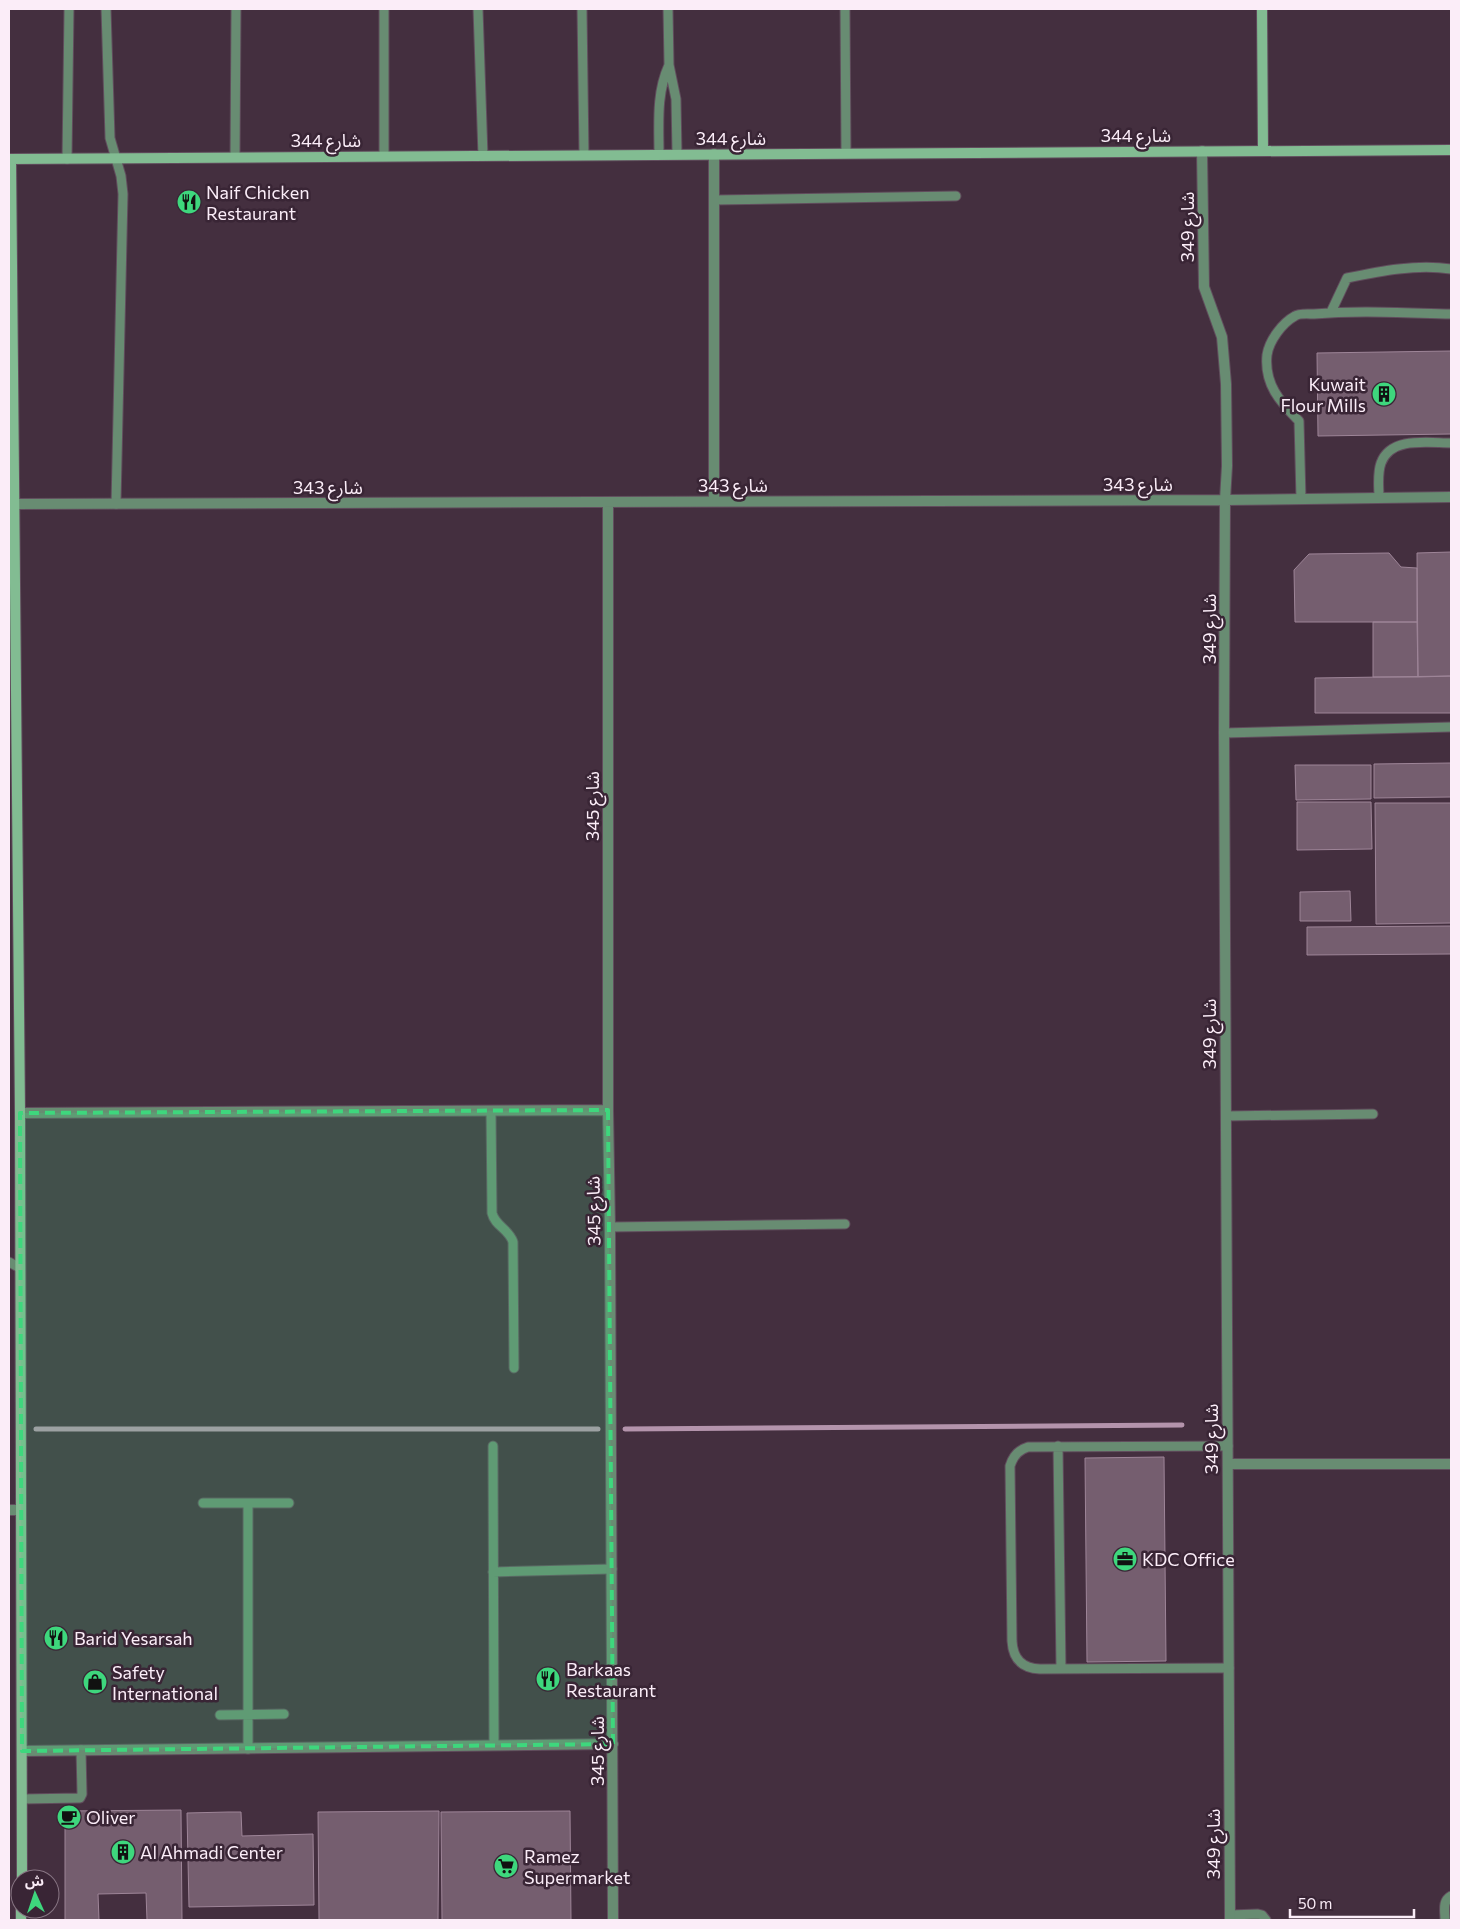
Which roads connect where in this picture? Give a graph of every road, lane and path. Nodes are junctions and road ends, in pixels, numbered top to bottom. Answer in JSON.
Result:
{"nodes":[{"id":1,"x":69,"y":9,"type":"edge"},
{"id":2,"x":106,"y":9,"type":"edge"},
{"id":3,"x":236,"y":9,"type":"edge"},
{"id":4,"x":384,"y":9,"type":"edge"},
{"id":5,"x":478,"y":9,"type":"edge"},
{"id":6,"x":582,"y":9,"type":"edge"},
{"id":7,"x":668,"y":9,"type":"edge"},
{"id":8,"x":845,"y":9,"type":"edge"},
{"id":9,"x":1262,"y":9,"type":"edge"},
{"id":10,"x":669,"y":65,"type":"junction"},
{"id":11,"x":1262,"y":150,"type":"junction"},
{"id":12,"x":1451,"y":150,"type":"edge"},
{"id":13,"x":1202,"y":151,"type":"junction"},
{"id":14,"x":846,"y":153,"type":"junction"},
{"id":15,"x":677,"y":154,"type":"junction"},
{"id":16,"x":714,"y":154,"type":"junction"},
{"id":17,"x":584,"y":155,"type":"junction"},
{"id":18,"x":659,"y":155,"type":"junction"},
{"id":19,"x":384,"y":156,"type":"junction"},
{"id":20,"x":483,"y":156,"type":"junction"},
{"id":21,"x":235,"y":157,"type":"junction"},
{"id":22,"x":10,"y":159,"type":"edge"},
{"id":23,"x":67,"y":159,"type":"junction"},
{"id":24,"x":116,"y":160,"type":"junction"},
{"id":25,"x":956,"y":196,"type":"dead end"},
{"id":26,"x":714,"y":200,"type":"junction"},
{"id":27,"x":1451,"y":269,"type":"edge"},
{"id":28,"x":1331,"y":312,"type":"junction"},
{"id":29,"x":1451,"y":314,"type":"edge"},
{"id":30,"x":1451,"y":443,"type":"edge"},
{"id":31,"x":1379,"y":498,"type":"junction"},
{"id":32,"x":1451,"y":498,"type":"edge"},
{"id":33,"x":1300,"y":499,"type":"junction"},
{"id":34,"x":1226,"y":500,"type":"junction"},
{"id":35,"x":714,"y":501,"type":"junction"},
{"id":36,"x":608,"y":502,"type":"junction"},
{"id":37,"x":14,"y":504,"type":"junction"},
{"id":38,"x":116,"y":504,"type":"junction"},
{"id":39,"x":12,"y":603,"type":"edge"},
{"id":40,"x":1451,"y":727,"type":"edge"},
{"id":41,"x":1224,"y":733,"type":"junction"},
{"id":42,"x":13,"y":864,"type":"edge"},
{"id":43,"x":491,"y":1110,"type":"junction"},
{"id":44,"x":608,"y":1110,"type":"junction"},
{"id":45,"x":20,"y":1113,"type":"junction"},
{"id":46,"x":1372,"y":1114,"type":"dead end"},
{"id":47,"x":1226,"y":1116,"type":"junction"},
{"id":48,"x":845,"y":1224,"type":"dead end"},
{"id":49,"x":610,"y":1227,"type":"junction"},
{"id":50,"x":9,"y":1262,"type":"edge"},
{"id":51,"x":20,"y":1268,"type":"junction"},
{"id":52,"x":514,"y":1368,"type":"dead end"},
{"id":53,"x":493,"y":1446,"type":"dead end"},
{"id":54,"x":1058,"y":1446,"type":"junction"},
{"id":55,"x":1228,"y":1446,"type":"junction"},
{"id":56,"x":1228,"y":1464,"type":"junction"},
{"id":57,"x":1451,"y":1464,"type":"edge"},
{"id":58,"x":203,"y":1503,"type":"dead end"},
{"id":59,"x":248,"y":1503,"type":"junction"},
{"id":60,"x":289,"y":1503,"type":"dead end"},
{"id":61,"x":9,"y":1510,"type":"edge"},
{"id":62,"x":21,"y":1510,"type":"junction"},
{"id":63,"x":612,"y":1569,"type":"junction"},
{"id":64,"x":493,"y":1572,"type":"junction"},
{"id":65,"x":1229,"y":1668,"type":"junction"},
{"id":66,"x":1061,"y":1669,"type":"junction"},
{"id":67,"x":248,"y":1714,"type":"junction"},
{"id":68,"x":284,"y":1714,"type":"dead end"},
{"id":69,"x":220,"y":1715,"type":"dead end"},
{"id":70,"x":613,"y":1744,"type":"junction"},
{"id":71,"x":494,"y":1746,"type":"junction"},
{"id":72,"x":248,"y":1748,"type":"junction"},
{"id":73,"x":81,"y":1750,"type":"junction"},
{"id":74,"x":22,"y":1751,"type":"junction"},
{"id":75,"x":22,"y":1799,"type":"junction"},
{"id":76,"x":22,"y":1869,"type":"edge"},
{"id":77,"x":1451,"y":1896,"type":"edge"},
{"id":78,"x":1230,"y":1918,"type":"edge"},
{"id":79,"x":613,"y":1920,"type":"edge"},
{"id":80,"x":1266,"y":1920,"type":"edge"},
{"id":81,"x":1445,"y":1920,"type":"edge"}],
"edges":[{"from":1,"to":23,"type":"lane"},
{"from":2,"to":24,"type":"lane"},
{"from":3,"to":21,"type":"lane"},
{"from":4,"to":19,"type":"lane"},
{"from":5,"to":20,"type":"lane"},
{"from":6,"to":17,"type":"lane"},
{"from":7,"to":10,"type":"lane"},
{"from":8,"to":14,"type":"lane"},
{"from":9,"to":11,"type":"main road"},
{"from":10,"to":15,"type":"lane"},
{"from":10,"to":18,"type":"lane"},
{"from":11,"to":12,"type":"main road","name":"شارع 344"},
{"from":11,"to":13,"type":"main road","name":"شارع 344"},
{"from":13,"to":14,"type":"main road","name":"شارع 344"},
{"from":13,"to":34,"type":"street","name":"شارع 349"},
{"from":14,"to":16,"type":"main road","name":"شارع 344"},
{"from":15,"to":16,"type":"main road","name":"شارع 344"},
{"from":15,"to":18,"type":"main road","name":"شارع 344"},
{"from":16,"to":26,"type":"street"},
{"from":17,"to":18,"type":"main road","name":"شارع 344"},
{"from":17,"to":20,"type":"main road","name":"شارع 344"},
{"from":19,"to":20,"type":"main road","name":"شارع 344"},
{"from":19,"to":21,"type":"main road","name":"شارع 344"},
{"from":21,"to":24,"type":"main road","name":"شارع 344"},
{"from":22,"to":23,"type":"main road","name":"شارع 344"},
{"from":22,"to":37,"type":"main road"},
{"from":23,"to":24,"type":"main road","name":"شارع 344"},
{"from":24,"to":38,"type":"lane"},
{"from":25,"to":26,"type":"lane"},
{"from":26,"to":35,"type":"street"},
{"from":27,"to":28,"type":"lane"},
{"from":28,"to":29,"type":"lane"},
{"from":28,"to":33,"type":"lane"},
{"from":30,"to":31,"type":"lane"},
{"from":31,"to":32,"type":"street","name":"شارع 343"},
{"from":31,"to":33,"type":"street","name":"شارع 343"},
{"from":33,"to":34,"type":"street","name":"شارع 343"},
{"from":34,"to":35,"type":"street","name":"شارع 343"},
{"from":34,"to":41,"type":"street","name":"شارع 349"},
{"from":35,"to":36,"type":"street","name":"شارع 343"},
{"from":36,"to":38,"type":"street","name":"شارع 343"},
{"from":36,"to":44,"type":"street","name":"شارع 345"},
{"from":37,"to":38,"type":"street","name":"شارع 343"},
{"from":37,"to":39,"type":"main road"},
{"from":39,"to":42,"type":"main road"},
{"from":40,"to":41,"type":"lane"},
{"from":41,"to":47,"type":"street","name":"شارع 349"},
{"from":42,"to":45,"type":"main road"},
{"from":43,"to":44,"type":"street"},
{"from":43,"to":45,"type":"street"},
{"from":43,"to":52,"type":"lane"},
{"from":44,"to":49,"type":"street","name":"شارع 345"},
{"from":45,"to":51,"type":"main road"},
{"from":46,"to":47,"type":"lane"},
{"from":47,"to":55,"type":"street","name":"شارع 349"},
{"from":48,"to":49,"type":"lane"},
{"from":49,"to":63,"type":"street","name":"شارع 345"},
{"from":50,"to":51,"type":"lane"},
{"from":51,"to":62,"type":"main road"},
{"from":53,"to":64,"type":"lane"},
{"from":54,"to":55,"type":"lane"},
{"from":54,"to":66,"type":"lane"},
{"from":54,"to":66,"type":"lane"},
{"from":55,"to":56,"type":"street","name":"شارع 349"},
{"from":56,"to":57,"type":"street"},
{"from":56,"to":65,"type":"street","name":"شارع 349"},
{"from":58,"to":59,"type":"lane"},
{"from":59,"to":60,"type":"lane"},
{"from":59,"to":67,"type":"lane"},
{"from":61,"to":62,"type":"street"},
{"from":62,"to":74,"type":"main road"},
{"from":63,"to":64,"type":"lane"},
{"from":63,"to":70,"type":"street","name":"شارع 345"},
{"from":64,"to":71,"type":"lane"},
{"from":65,"to":66,"type":"lane"},
{"from":65,"to":78,"type":"street","name":"شارع 349"},
{"from":67,"to":68,"type":"lane"},
{"from":67,"to":69,"type":"lane"},
{"from":67,"to":72,"type":"lane"},
{"from":70,"to":71,"type":"street"},
{"from":70,"to":79,"type":"street","name":"شارع 345"},
{"from":71,"to":72,"type":"street"},
{"from":72,"to":73,"type":"street"},
{"from":73,"to":74,"type":"street"},
{"from":73,"to":75,"type":"lane"},
{"from":74,"to":75,"type":"main road"},
{"from":75,"to":76,"type":"main road"},
{"from":77,"to":81,"type":"lane"},
{"from":78,"to":80,"type":"lane"}]}
